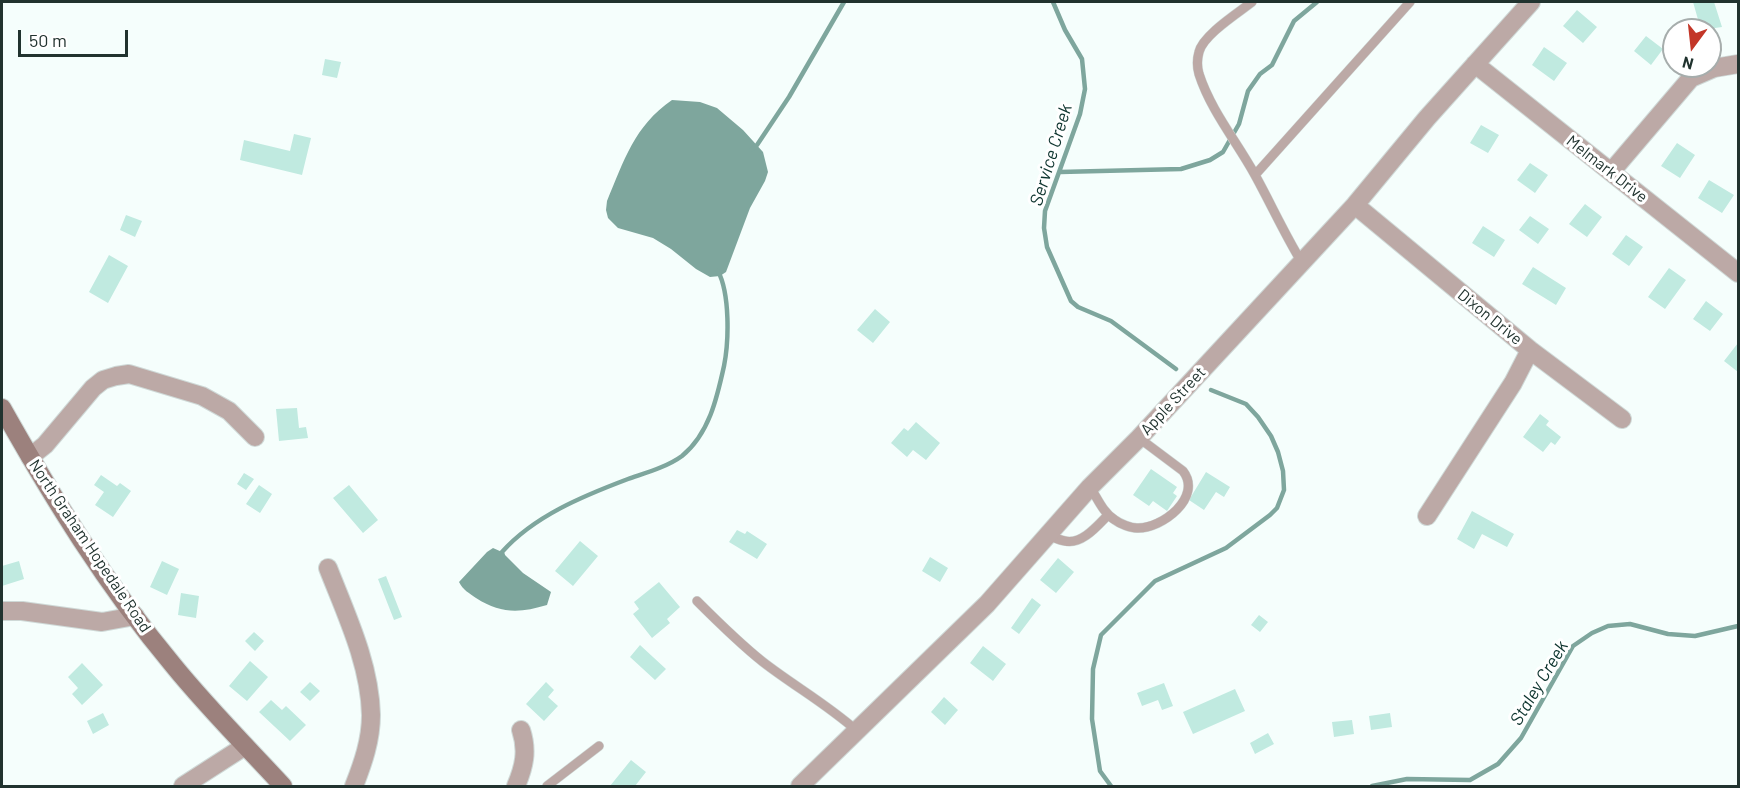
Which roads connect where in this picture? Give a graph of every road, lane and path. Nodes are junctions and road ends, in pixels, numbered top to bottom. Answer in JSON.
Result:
{"nodes":[{"id":1,"x":1252,"y":2,"type":"edge"},
{"id":2,"x":1410,"y":2,"type":"edge"},
{"id":3,"x":1531,"y":2,"type":"edge"},
{"id":4,"x":1475,"y":64,"type":"junction"},
{"id":5,"x":1738,"y":64,"type":"edge"},
{"id":6,"x":1611,"y":172,"type":"junction"},
{"id":7,"x":1255,"y":175,"type":"junction"},
{"id":8,"x":1355,"y":206,"type":"junction"},
{"id":9,"x":1301,"y":261,"type":"junction"},
{"id":10,"x":1738,"y":273,"type":"edge"},
{"id":11,"x":1530,"y":350,"type":"junction"},
{"id":12,"x":2,"y":408,"type":"edge"},
{"id":13,"x":1622,"y":419,"type":"dead end"},
{"id":14,"x":255,"y":437,"type":"dead end"},
{"id":15,"x":1139,"y":438,"type":"junction"},
{"id":16,"x":30,"y":457,"type":"junction"},
{"id":17,"x":1090,"y":486,"type":"junction"},
{"id":18,"x":1108,"y":514,"type":"junction"},
{"id":19,"x":1427,"y":516,"type":"dead end"},
{"id":20,"x":1047,"y":535,"type":"junction"},
{"id":21,"x":328,"y":568,"type":"dead end"},
{"id":22,"x":697,"y":601,"type":"dead end"},
{"id":23,"x":2,"y":611,"type":"edge"},
{"id":24,"x":135,"y":616,"type":"junction"},
{"id":25,"x":521,"y":730,"type":"dead end"},
{"id":26,"x":857,"y":731,"type":"junction"},
{"id":27,"x":245,"y":746,"type":"junction"},
{"id":28,"x":600,"y":746,"type":"dead end"},
{"id":29,"x":183,"y":786,"type":"edge"},
{"id":30,"x":283,"y":786,"type":"edge"},
{"id":31,"x":354,"y":786,"type":"edge"},
{"id":32,"x":516,"y":786,"type":"edge"},
{"id":33,"x":547,"y":786,"type":"edge"},
{"id":34,"x":800,"y":786,"type":"edge"}],
"edges":[{"from":1,"to":7,"type":"lane"},
{"from":2,"to":7,"type":"lane"},
{"from":3,"to":4,"type":"street","name":"Apple Street"},
{"from":4,"to":6,"type":"street","name":"Melmark Drive"},
{"from":4,"to":8,"type":"street","name":"Apple Street"},
{"from":5,"to":6,"type":"street"},
{"from":6,"to":10,"type":"street","name":"Melmark Drive"},
{"from":7,"to":9,"type":"lane"},
{"from":8,"to":9,"type":"street","name":"Apple Street"},
{"from":8,"to":11,"type":"street","name":"Dixon Drive"},
{"from":9,"to":15,"type":"street","name":"Apple Street"},
{"from":11,"to":13,"type":"street"},
{"from":11,"to":19,"type":"street","name":"Dixon Drive"},
{"from":12,"to":16,"type":"street","name":"North Graham Hopedale Road"},
{"from":14,"to":16,"type":"street"},
{"from":15,"to":17,"type":"street","name":"Apple Street"},
{"from":15,"to":18,"type":"lane"},
{"from":16,"to":24,"type":"street","name":"North Graham Hopedale Road"},
{"from":17,"to":18,"type":"lane"},
{"from":17,"to":20,"type":"street","name":"Apple Street"},
{"from":18,"to":20,"type":"lane"},
{"from":20,"to":26,"type":"street","name":"Apple Street"},
{"from":21,"to":31,"type":"street"},
{"from":22,"to":26,"type":"lane"},
{"from":23,"to":24,"type":"street"},
{"from":24,"to":27,"type":"street","name":"North Graham Hopedale Road"},
{"from":25,"to":32,"type":"street"},
{"from":26,"to":34,"type":"street","name":"Apple Street"},
{"from":27,"to":29,"type":"street"},
{"from":27,"to":30,"type":"street","name":"North Graham Hopedale Road"},
{"from":28,"to":33,"type":"lane"}]}
